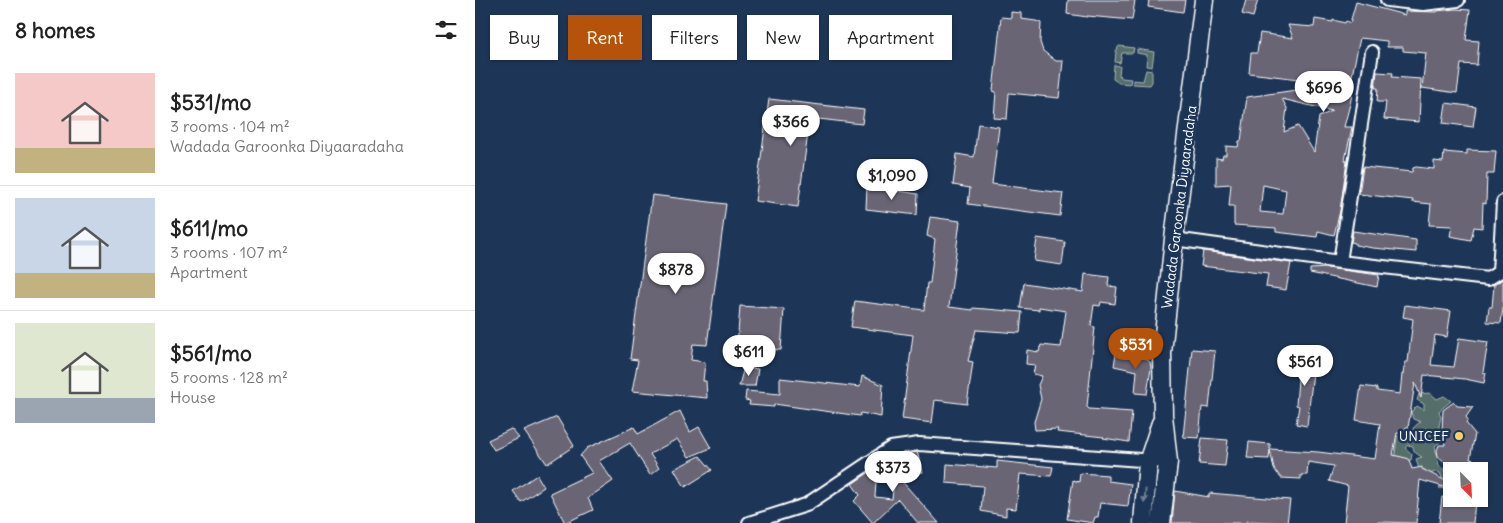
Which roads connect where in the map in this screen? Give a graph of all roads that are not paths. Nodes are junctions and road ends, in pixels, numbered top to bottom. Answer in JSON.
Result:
{"nodes":[{"id":1,"x":1204,"y":0,"type":"edge"},
{"id":2,"x":1387,"y":0,"type":"edge"},
{"id":3,"x":1458,"y":0,"type":"edge"},
{"id":4,"x":1372,"y":52,"type":"dead end"},
{"id":5,"x":1503,"y":202,"type":"edge"},
{"id":6,"x":1174,"y":238,"type":"junction"},
{"id":7,"x":1501,"y":243,"type":"edge"},
{"id":8,"x":1340,"y":262,"type":"junction"},
{"id":9,"x":1163,"y":415,"type":"junction"},
{"id":10,"x":1148,"y":462,"type":"junction"},
{"id":11,"x":1168,"y":462,"type":"junction"},
{"id":12,"x":749,"y":523,"type":"edge"},
{"id":13,"x":1143,"y":523,"type":"edge"},
{"id":14,"x":1161,"y":523,"type":"edge"}],
"edges":[{"from":1,"to":6,"type":"main road","name":"Wadada Garoonka Diyaaradaha"},
{"from":2,"to":3,"type":"street"},
{"from":4,"to":8,"type":"street"},
{"from":5,"to":7,"type":"street"},
{"from":6,"to":8,"type":"street"},
{"from":6,"to":9,"type":"main road","name":"Wadada Garoonka Diyaaradaha"},
{"from":7,"to":8,"type":"street"},
{"from":9,"to":10,"type":"main road","name":"Wadada Garoonka Diyaaradaha"},
{"from":9,"to":11,"type":"main road","name":"Wadada Garoonka Diyaaradaha"},
{"from":10,"to":11,"type":"street"},
{"from":10,"to":12,"type":"street"},
{"from":10,"to":13,"type":"main road","name":"Wadada Garoonka Diyaaradaha","one_way":true},
{"from":11,"to":14,"type":"main road","name":"Wadada Garoonka Diyaaradaha"}]}
